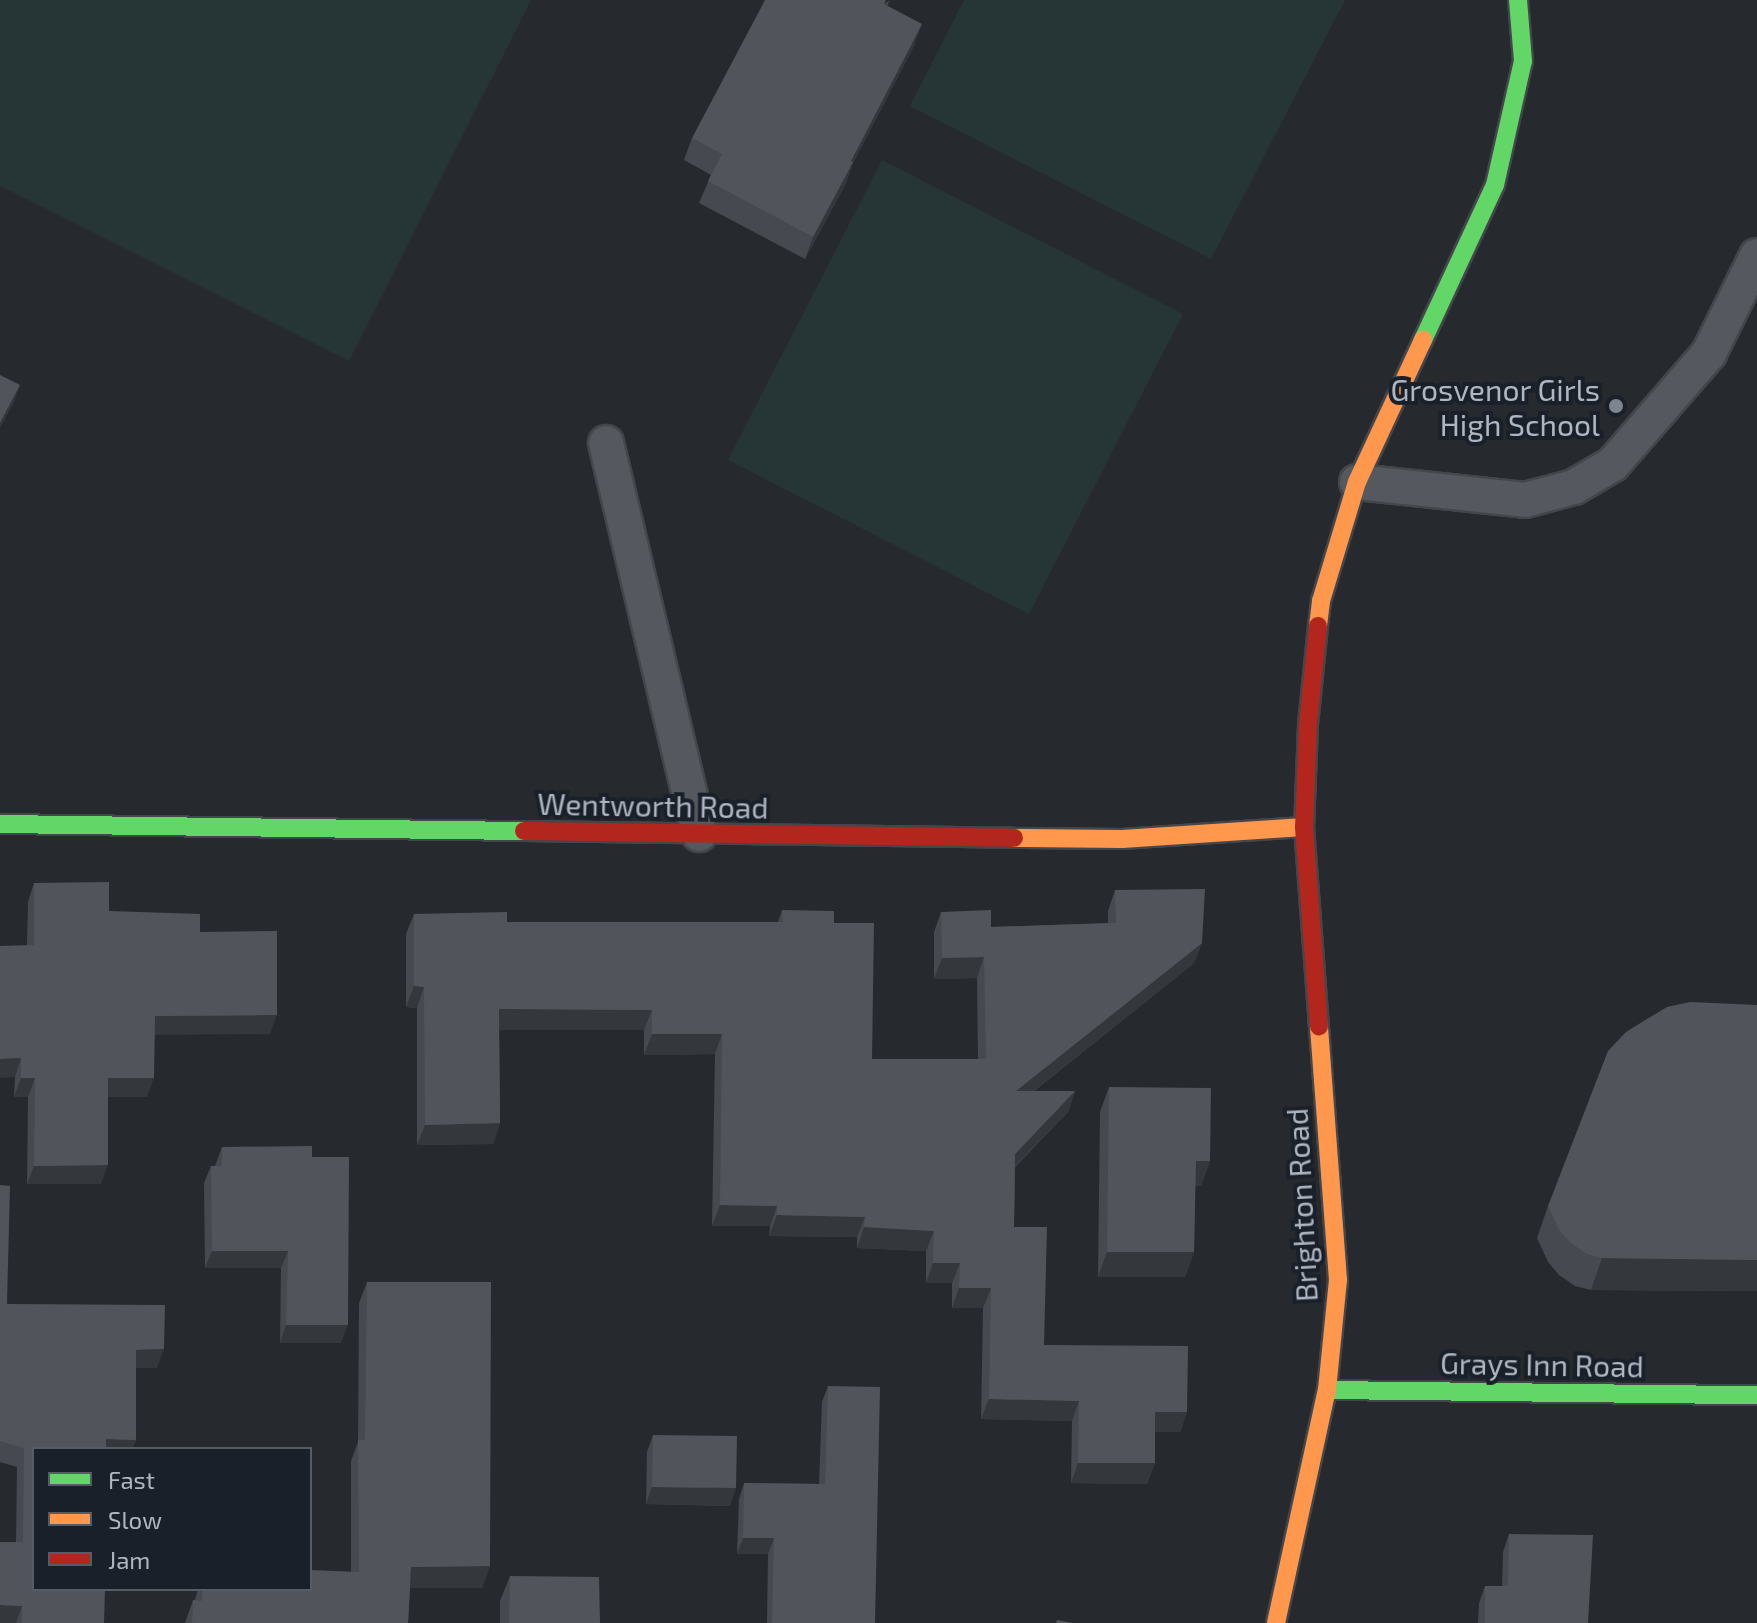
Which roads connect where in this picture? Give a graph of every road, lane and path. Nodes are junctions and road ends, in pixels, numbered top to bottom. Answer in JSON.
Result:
{"nodes":[{"id":1,"x":1518,"y":0,"type":"edge"},
{"id":2,"x":1757,"y":256,"type":"edge"},
{"id":3,"x":606,"y":443,"type":"dead end"},
{"id":4,"x":1357,"y":482,"type":"junction"},
{"id":5,"x":0,"y":824,"type":"edge"},
{"id":6,"x":1304,"y":827,"type":"junction"},
{"id":7,"x":699,"y":834,"type":"junction"},
{"id":8,"x":1327,"y":1390,"type":"junction"},
{"id":9,"x":1757,"y":1395,"type":"edge"},
{"id":10,"x":1276,"y":1623,"type":"edge"}],
"edges":[{"from":1,"to":4,"type":"street","name":"Brighton Road"},
{"from":2,"to":4,"type":"lane"},
{"from":3,"to":7,"type":"lane"},
{"from":4,"to":6,"type":"street","name":"Brighton Road"},
{"from":5,"to":7,"type":"street","name":"Wentworth Road"},
{"from":6,"to":7,"type":"street","name":"Wentworth Road"},
{"from":6,"to":8,"type":"street","name":"Brighton Road"},
{"from":8,"to":9,"type":"street","name":"Grays Inn Road"},
{"from":8,"to":10,"type":"street","name":"Brighton Road"}]}
